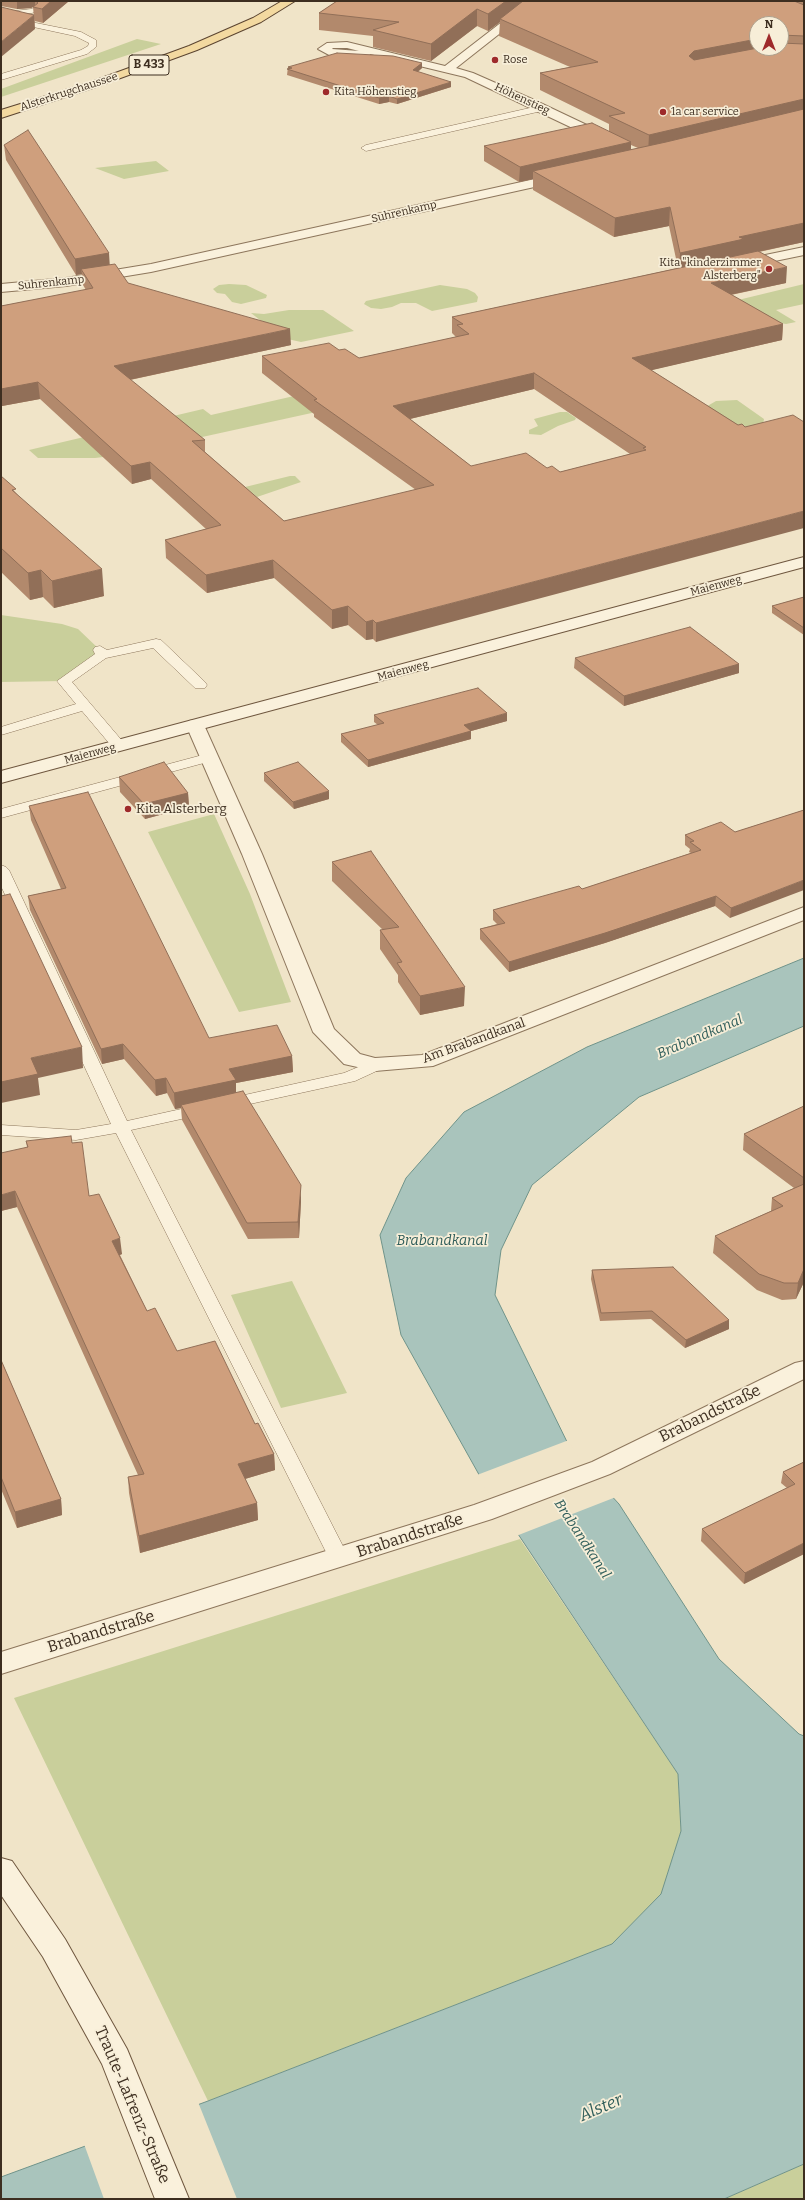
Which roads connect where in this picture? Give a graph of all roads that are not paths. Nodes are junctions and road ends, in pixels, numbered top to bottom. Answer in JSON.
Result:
{"nodes":[{"id":1,"x":58,"y":1,"type":"edge"},
{"id":2,"x":290,"y":1,"type":"edge"},
{"id":3,"x":536,"y":1,"type":"edge"},
{"id":4,"x":1,"y":10,"type":"edge"},
{"id":5,"x":14,"y":13,"type":"junction"},
{"id":6,"x":33,"y":17,"type":"edge"},
{"id":7,"x":1,"y":18,"type":"edge"},
{"id":8,"x":390,"y":57,"type":"edge"},
{"id":9,"x":448,"y":69,"type":"junction"},
{"id":10,"x":1,"y":77,"type":"edge"},
{"id":11,"x":543,"y":108,"type":"junction"},
{"id":12,"x":1,"y":114,"type":"edge"},
{"id":13,"x":616,"y":144,"type":"edge"},
{"id":14,"x":366,"y":148,"type":"dead end"},
{"id":15,"x":574,"y":174,"type":"edge"},
{"id":16,"x":804,"y":251,"type":"edge"},
{"id":17,"x":726,"y":267,"type":"edge"},
{"id":18,"x":1,"y":288,"type":"edge"},
{"id":19,"x":804,"y":562,"type":"edge"},
{"id":20,"x":200,"y":685,"type":"dead end"},
{"id":21,"x":85,"y":706,"type":"junction"},
{"id":22,"x":195,"y":726,"type":"junction"},
{"id":23,"x":1,"y":731,"type":"edge"},
{"id":24,"x":119,"y":746,"type":"junction"},
{"id":25,"x":210,"y":758,"type":"junction"},
{"id":26,"x":1,"y":777,"type":"edge"},
{"id":27,"x":1,"y":814,"type":"edge"},
{"id":28,"x":1,"y":870,"type":"edge"},
{"id":29,"x":804,"y":913,"type":"edge"},
{"id":30,"x":375,"y":1065,"type":"junction"},
{"id":31,"x":121,"y":1127,"type":"junction"},
{"id":32,"x":1,"y":1130,"type":"edge"},
{"id":33,"x":804,"y":1369,"type":"edge"},
{"id":34,"x":339,"y":1558,"type":"junction"},
{"id":35,"x":1,"y":1662,"type":"edge"},
{"id":36,"x":1,"y":1870,"type":"edge"},
{"id":37,"x":172,"y":2199,"type":"edge"}],
"edges":[{"from":1,"to":5,"type":"lane"},
{"from":2,"to":12,"type":"main road","name":"Alsterkrugchaussee","number":"B 433"},
{"from":3,"to":9,"type":"street"},
{"from":4,"to":5,"type":"street"},
{"from":5,"to":6,"type":"street"},
{"from":7,"to":10,"type":"lane"},
{"from":8,"to":9,"type":"street","name":"Höhenstieg"},
{"from":9,"to":11,"type":"street","name":"Höhenstieg"},
{"from":11,"to":13,"type":"street","name":"Höhenstieg"},
{"from":11,"to":14,"type":"lane"},
{"from":15,"to":18,"type":"street","name":"Suhrenkamp"},
{"from":16,"to":17,"type":"street"},
{"from":19,"to":22,"type":"street","name":"Maienweg"},
{"from":20,"to":21,"type":"lane"},
{"from":21,"to":23,"type":"lane"},
{"from":21,"to":24,"type":"lane"},
{"from":22,"to":24,"type":"street","name":"Maienweg"},
{"from":22,"to":25,"type":"street","name":"Am Brabandkanal"},
{"from":24,"to":26,"type":"street","name":"Maienweg"},
{"from":25,"to":27,"type":"lane"},
{"from":25,"to":30,"type":"street","name":"Am Brabandkanal"},
{"from":28,"to":31,"type":"lane"},
{"from":29,"to":30,"type":"street","name":"Am Brabandkanal"},
{"from":30,"to":31,"type":"lane"},
{"from":31,"to":32,"type":"lane"},
{"from":31,"to":34,"type":"lane"},
{"from":33,"to":34,"type":"street","name":"Brabandstraße"},
{"from":34,"to":35,"type":"street","name":"Brabandstraße"},
{"from":36,"to":37,"type":"street","name":"Traute-Lafrenz-Straße"}]}
